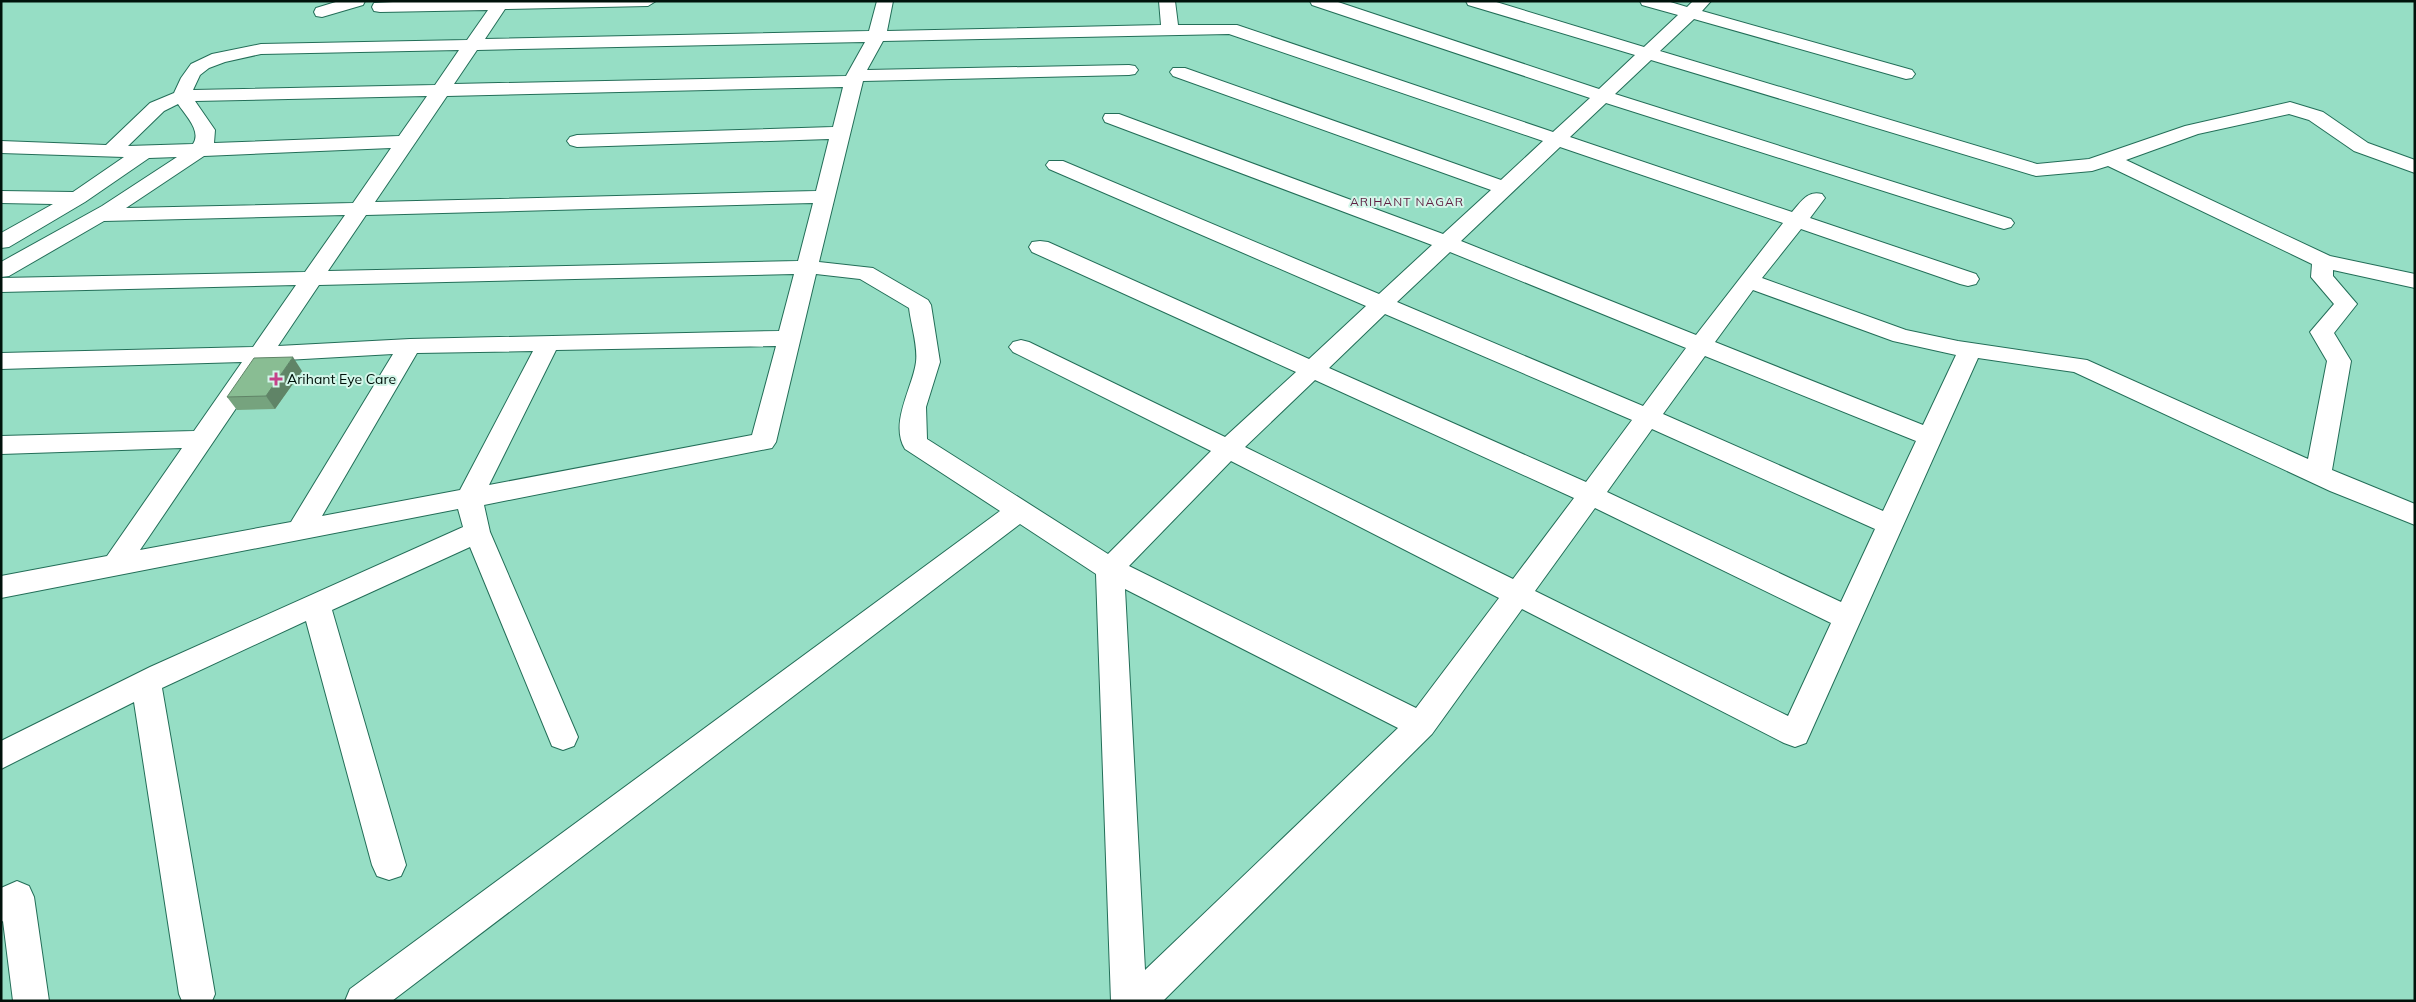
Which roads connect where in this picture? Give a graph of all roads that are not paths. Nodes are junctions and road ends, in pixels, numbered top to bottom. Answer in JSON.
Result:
{"nodes":[{"id":1,"x":357,"y":1,"type":"edge"},
{"id":2,"x":648,"y":1,"type":"edge"},
{"id":3,"x":885,"y":1,"type":"edge"},
{"id":4,"x":1167,"y":1,"type":"edge"},
{"id":5,"x":1318,"y":1,"type":"edge"},
{"id":6,"x":1474,"y":1,"type":"edge"},
{"id":7,"x":1648,"y":1,"type":"edge"},
{"id":8,"x":500,"y":3,"type":"edge"},
{"id":9,"x":380,"y":7,"type":"dead end"},
{"id":10,"x":1697,"y":7,"type":"edge"},
{"id":11,"x":322,"y":12,"type":"dead end"},
{"id":12,"x":1170,"y":30,"type":"junction"},
{"id":13,"x":877,"y":36,"type":"junction"},
{"id":14,"x":471,"y":45,"type":"junction"},
{"id":15,"x":1647,"y":54,"type":"junction"},
{"id":16,"x":1129,"y":70,"type":"dead end"},
{"id":17,"x":1178,"y":72,"type":"dead end"},
{"id":18,"x":1906,"y":74,"type":"dead end"},
{"id":19,"x":854,"y":79,"type":"junction"},
{"id":20,"x":440,"y":91,"type":"junction"},
{"id":21,"x":182,"y":96,"type":"junction"},
{"id":22,"x":1603,"y":96,"type":"junction"},
{"id":23,"x":1112,"y":118,"type":"dead end"},
{"id":24,"x":841,"y":133,"type":"junction"},
{"id":25,"x":1556,"y":140,"type":"junction"},
{"id":26,"x":577,"y":141,"type":"dead end"},
{"id":27,"x":405,"y":142,"type":"junction"},
{"id":28,"x":1,"y":147,"type":"edge"},
{"id":29,"x":112,"y":150,"type":"junction"},
{"id":30,"x":144,"y":152,"type":"junction"},
{"id":31,"x":197,"y":152,"type":"junction"},
{"id":32,"x":2109,"y":159,"type":"junction"},
{"id":33,"x":1056,"y":165,"type":"dead end"},
{"id":34,"x":2415,"y":167,"type":"edge"},
{"id":35,"x":1505,"y":188,"type":"junction"},
{"id":36,"x":1,"y":197,"type":"edge"},
{"id":37,"x":825,"y":197,"type":"junction"},
{"id":38,"x":78,"y":198,"type":"junction"},
{"id":39,"x":1815,"y":198,"type":"dead end"},
{"id":40,"x":361,"y":207,"type":"junction"},
{"id":41,"x":100,"y":215,"type":"junction"},
{"id":42,"x":1796,"y":222,"type":"junction"},
{"id":43,"x":2004,"y":223,"type":"dead end"},
{"id":44,"x":1,"y":242,"type":"edge"},
{"id":45,"x":1446,"y":243,"type":"junction"},
{"id":46,"x":1040,"y":247,"type":"dead end"},
{"id":47,"x":2324,"y":261,"type":"junction"},
{"id":48,"x":807,"y":267,"type":"junction"},
{"id":49,"x":1,"y":271,"type":"edge"},
{"id":50,"x":314,"y":277,"type":"junction"},
{"id":51,"x":1968,"y":279,"type":"dead end"},
{"id":52,"x":1748,"y":281,"type":"junction"},
{"id":53,"x":2415,"y":281,"type":"edge"},
{"id":54,"x":1,"y":285,"type":"edge"},
{"id":55,"x":1383,"y":303,"type":"junction"},
{"id":56,"x":789,"y":338,"type":"junction"},
{"id":57,"x":549,"y":342,"type":"junction"},
{"id":58,"x":1701,"y":344,"type":"junction"},
{"id":59,"x":410,"y":346,"type":"junction"},
{"id":60,"x":1021,"y":348,"type":"dead end"},
{"id":61,"x":1970,"y":350,"type":"junction"},
{"id":62,"x":261,"y":354,"type":"junction"},
{"id":63,"x":1,"y":361,"type":"edge"},
{"id":64,"x":1312,"y":370,"type":"junction"},
{"id":65,"x":1648,"y":417,"type":"junction"},
{"id":66,"x":1930,"y":437,"type":"junction"},
{"id":67,"x":202,"y":439,"type":"junction"},
{"id":68,"x":1,"y":445,"type":"edge"},
{"id":69,"x":1228,"y":449,"type":"junction"},
{"id":70,"x":2318,"y":474,"type":"junction"},
{"id":71,"x":1590,"y":495,"type":"junction"},
{"id":72,"x":468,"y":498,"type":"junction"},
{"id":73,"x":1020,"y":510,"type":"junction"},
{"id":74,"x":2415,"y":515,"type":"edge"},
{"id":75,"x":1890,"y":525,"type":"junction"},
{"id":76,"x":300,"y":530,"type":"junction"},
{"id":77,"x":477,"y":532,"type":"junction"},
{"id":78,"x":115,"y":566,"type":"junction"},
{"id":79,"x":1110,"y":569,"type":"junction"},
{"id":80,"x":1,"y":587,"type":"edge"},
{"id":81,"x":1518,"y":593,"type":"junction"},
{"id":82,"x":316,"y":605,"type":"junction"},
{"id":83,"x":1848,"y":618,"type":"junction"},
{"id":84,"x":146,"y":682,"type":"junction"},
{"id":85,"x":1421,"y":725,"type":"junction"},
{"id":86,"x":563,"y":736,"type":"dead end"},
{"id":87,"x":1,"y":756,"type":"edge"},
{"id":88,"x":389,"y":865,"type":"dead end"},
{"id":89,"x":1,"y":906,"type":"edge"},
{"id":90,"x":197,"y":994,"type":"dead end"},
{"id":91,"x":31,"y":1001,"type":"edge"},
{"id":92,"x":363,"y":1001,"type":"edge"},
{"id":93,"x":1129,"y":1001,"type":"edge"},
{"id":94,"x":1138,"y":1001,"type":"edge"}],
"edges":[{"from":1,"to":11,"type":"street"},
{"from":2,"to":8,"type":"street"},
{"from":3,"to":13,"type":"street"},
{"from":4,"to":12,"type":"street"},
{"from":5,"to":22,"type":"street"},
{"from":6,"to":15,"type":"street"},
{"from":7,"to":10,"type":"street"},
{"from":8,"to":9,"type":"street"},
{"from":8,"to":14,"type":"street"},
{"from":10,"to":15,"type":"street"},
{"from":10,"to":18,"type":"street"},
{"from":12,"to":13,"type":"street"},
{"from":12,"to":25,"type":"street"},
{"from":13,"to":14,"type":"street"},
{"from":13,"to":19,"type":"street"},
{"from":14,"to":20,"type":"street"},
{"from":14,"to":21,"type":"street"},
{"from":15,"to":22,"type":"street"},
{"from":15,"to":32,"type":"street"},
{"from":16,"to":19,"type":"street"},
{"from":17,"to":35,"type":"street"},
{"from":19,"to":20,"type":"street"},
{"from":19,"to":24,"type":"street"},
{"from":20,"to":21,"type":"street"},
{"from":20,"to":27,"type":"street"},
{"from":21,"to":29,"type":"street"},
{"from":21,"to":31,"type":"street"},
{"from":22,"to":25,"type":"street"},
{"from":22,"to":43,"type":"street"},
{"from":23,"to":45,"type":"street"},
{"from":24,"to":26,"type":"street"},
{"from":24,"to":37,"type":"street"},
{"from":25,"to":35,"type":"street"},
{"from":25,"to":42,"type":"street"},
{"from":27,"to":31,"type":"street"},
{"from":27,"to":40,"type":"street"},
{"from":28,"to":29,"type":"street"},
{"from":29,"to":30,"type":"street"},
{"from":30,"to":31,"type":"street"},
{"from":30,"to":38,"type":"street"},
{"from":31,"to":41,"type":"street"},
{"from":32,"to":34,"type":"street"},
{"from":32,"to":47,"type":"street"},
{"from":33,"to":55,"type":"street"},
{"from":35,"to":45,"type":"street"},
{"from":36,"to":38,"type":"street"},
{"from":37,"to":40,"type":"street"},
{"from":37,"to":48,"type":"street"},
{"from":38,"to":44,"type":"street"},
{"from":39,"to":42,"type":"street"},
{"from":40,"to":41,"type":"street"},
{"from":40,"to":50,"type":"street"},
{"from":41,"to":49,"type":"street"},
{"from":42,"to":51,"type":"street"},
{"from":42,"to":52,"type":"street"},
{"from":45,"to":55,"type":"street"},
{"from":45,"to":58,"type":"street"},
{"from":46,"to":64,"type":"street"},
{"from":47,"to":53,"type":"street"},
{"from":47,"to":70,"type":"street"},
{"from":48,"to":50,"type":"street"},
{"from":48,"to":56,"type":"street"},
{"from":48,"to":73,"type":"street"},
{"from":50,"to":54,"type":"street"},
{"from":50,"to":62,"type":"street"},
{"from":52,"to":58,"type":"street"},
{"from":52,"to":61,"type":"street"},
{"from":55,"to":64,"type":"street"},
{"from":55,"to":65,"type":"street"},
{"from":56,"to":57,"type":"street"},
{"from":56,"to":72,"type":"street"},
{"from":57,"to":59,"type":"street"},
{"from":57,"to":72,"type":"street"},
{"from":58,"to":65,"type":"street"},
{"from":58,"to":66,"type":"street"},
{"from":59,"to":62,"type":"street"},
{"from":59,"to":76,"type":"street"},
{"from":60,"to":69,"type":"street"},
{"from":61,"to":66,"type":"street"},
{"from":61,"to":70,"type":"street"},
{"from":62,"to":63,"type":"street"},
{"from":62,"to":67,"type":"street"},
{"from":64,"to":69,"type":"street"},
{"from":64,"to":71,"type":"street"},
{"from":65,"to":71,"type":"street"},
{"from":65,"to":75,"type":"street"},
{"from":66,"to":75,"type":"street"},
{"from":67,"to":68,"type":"street"},
{"from":67,"to":78,"type":"street"},
{"from":69,"to":79,"type":"street"},
{"from":69,"to":81,"type":"street"},
{"from":70,"to":74,"type":"street"},
{"from":71,"to":81,"type":"street"},
{"from":71,"to":83,"type":"street"},
{"from":72,"to":76,"type":"street"},
{"from":72,"to":77,"type":"street"},
{"from":73,"to":79,"type":"street"},
{"from":73,"to":92,"type":"street"},
{"from":75,"to":83,"type":"street"},
{"from":76,"to":78,"type":"street"},
{"from":77,"to":82,"type":"street"},
{"from":77,"to":86,"type":"street"},
{"from":78,"to":80,"type":"street"},
{"from":79,"to":85,"type":"street"},
{"from":79,"to":93,"type":"street"},
{"from":81,"to":83,"type":"street"},
{"from":81,"to":85,"type":"street"},
{"from":82,"to":84,"type":"street"},
{"from":82,"to":88,"type":"street"},
{"from":84,"to":87,"type":"street"},
{"from":84,"to":90,"type":"street"},
{"from":85,"to":94,"type":"street"},
{"from":89,"to":91,"type":"street"}]}
